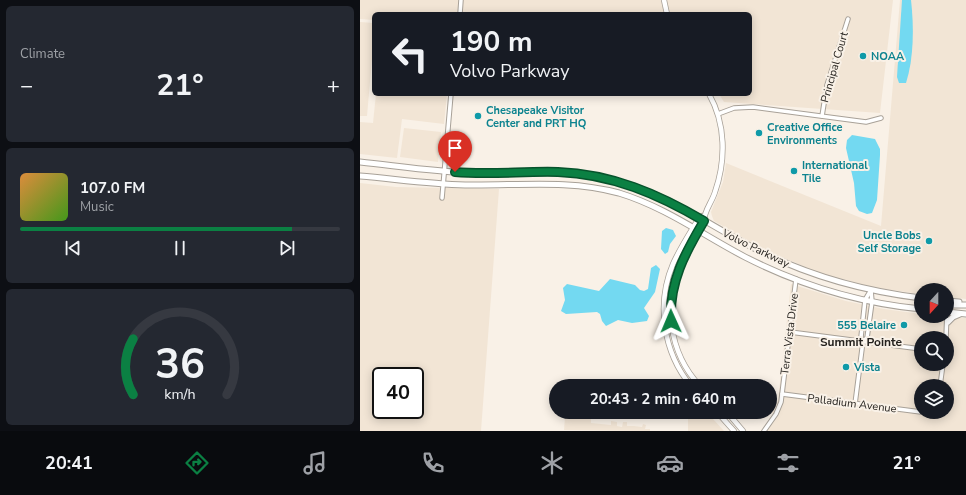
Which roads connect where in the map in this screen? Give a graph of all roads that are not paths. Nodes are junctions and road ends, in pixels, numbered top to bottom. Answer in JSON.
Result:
{"nodes":[{"id":1,"x":461,"y":0,"type":"edge"},
{"id":2,"x":664,"y":0,"type":"edge"},
{"id":3,"x":460,"y":12,"type":"edge"},
{"id":4,"x":667,"y":12,"type":"edge"},
{"id":5,"x":848,"y":19,"type":"dead end"},
{"id":6,"x":451,"y":96,"type":"edge"},
{"id":7,"x":710,"y":96,"type":"edge"},
{"id":8,"x":718,"y":114,"type":"junction"},
{"id":9,"x":822,"y":116,"type":"junction"},
{"id":10,"x":881,"y":118,"type":"dead end"},
{"id":11,"x":360,"y":162,"type":"edge"},
{"id":12,"x":444,"y":171,"type":"junction"},
{"id":13,"x":360,"y":176,"type":"edge"},
{"id":14,"x":443,"y":184,"type":"junction"},
{"id":15,"x":442,"y":198,"type":"dead end"},
{"id":16,"x":702,"y":218,"type":"junction"},
{"id":17,"x":696,"y":229,"type":"junction"},
{"id":18,"x":796,"y":279,"type":"junction"},
{"id":19,"x":871,"y":290,"type":"junction"},
{"id":20,"x":914,"y":297,"type":"edge"},
{"id":21,"x":866,"y":300,"type":"junction"},
{"id":22,"x":872,"y":302,"type":"junction"},
{"id":23,"x":954,"y":302,"type":"edge"},
{"id":24,"x":966,"y":304,"type":"edge"},
{"id":25,"x":954,"y":305,"type":"edge"},
{"id":26,"x":914,"y":308,"type":"edge"},
{"id":27,"x":954,"y":313,"type":"edge"},
{"id":28,"x":964,"y":314,"type":"edge"},
{"id":29,"x":954,"y":317,"type":"edge"},
{"id":30,"x":790,"y":332,"type":"junction"},
{"id":31,"x":863,"y":341,"type":"junction"},
{"id":32,"x":914,"y":348,"type":"edge"},
{"id":33,"x":686,"y":379,"type":"edge"},
{"id":34,"x":694,"y":379,"type":"edge"},
{"id":35,"x":782,"y":394,"type":"junction"},
{"id":36,"x":855,"y":404,"type":"junction"},
{"id":37,"x":914,"y":411,"type":"edge"},
{"id":38,"x":732,"y":419,"type":"edge"},
{"id":39,"x":724,"y":420,"type":"joint"},
{"id":40,"x":730,"y":431,"type":"edge"},
{"id":41,"x":734,"y":431,"type":"edge"},
{"id":42,"x":743,"y":431,"type":"edge"},
{"id":43,"x":764,"y":431,"type":"edge"}],
"edges":[{"from":1,"to":3,"type":"street"},
{"from":2,"to":4,"type":"street"},
{"from":5,"to":9,"type":"street","name":"Principal Court"},
{"from":6,"to":12,"type":"street"},
{"from":7,"to":8,"type":"street"},
{"from":8,"to":9,"type":"street"},
{"from":8,"to":16,"type":"street"},
{"from":9,"to":10,"type":"street"},
{"from":11,"to":12,"type":"main road","name":"Volvo Parkway"},
{"from":12,"to":14,"type":"street"},
{"from":12,"to":16,"type":"main road","name":"Volvo Parkway"},
{"from":13,"to":14,"type":"main road","name":"Volvo Parkway"},
{"from":14,"to":15,"type":"street"},
{"from":14,"to":17,"type":"main road","name":"Volvo Parkway"},
{"from":16,"to":17,"type":"street"},
{"from":16,"to":19,"type":"main road","name":"Volvo Parkway"},
{"from":17,"to":18,"type":"main road","name":"Volvo Parkway"},
{"from":17,"to":33,"type":"street"},
{"from":17,"to":34,"type":"street"},
{"from":18,"to":21,"type":"main road","name":"Volvo Parkway"},
{"from":18,"to":30,"type":"street","name":"Terra Vista Drive"},
{"from":19,"to":20,"type":"main road","name":"Volvo Parkway"},
{"from":19,"to":21,"type":"street"},
{"from":19,"to":22,"type":"street"},
{"from":21,"to":22,"type":"main road","name":"Volvo Parkway"},
{"from":21,"to":31,"type":"street"},
{"from":22,"to":26,"type":"main road","name":"Volvo Parkway"},
{"from":22,"to":31,"type":"street"},
{"from":23,"to":24,"type":"main road"},
{"from":24,"to":25,"type":"main road"},
{"from":27,"to":28,"type":"main road"},
{"from":28,"to":29,"type":"main road"},
{"from":30,"to":31,"type":"street"},
{"from":30,"to":35,"type":"street","name":"Terra Vista Drive"},
{"from":31,"to":32,"type":"street"},
{"from":31,"to":36,"type":"street"},
{"from":35,"to":36,"type":"street","name":"Palladium Avenue"},
{"from":35,"to":43,"type":"street","name":"Terra Vista Drive"},
{"from":36,"to":37,"type":"street","name":"Palladium Avenue"},
{"from":38,"to":42,"type":"street"},
{"from":39,"to":40,"type":"street"},
{"from":39,"to":41,"type":"street"}]}
